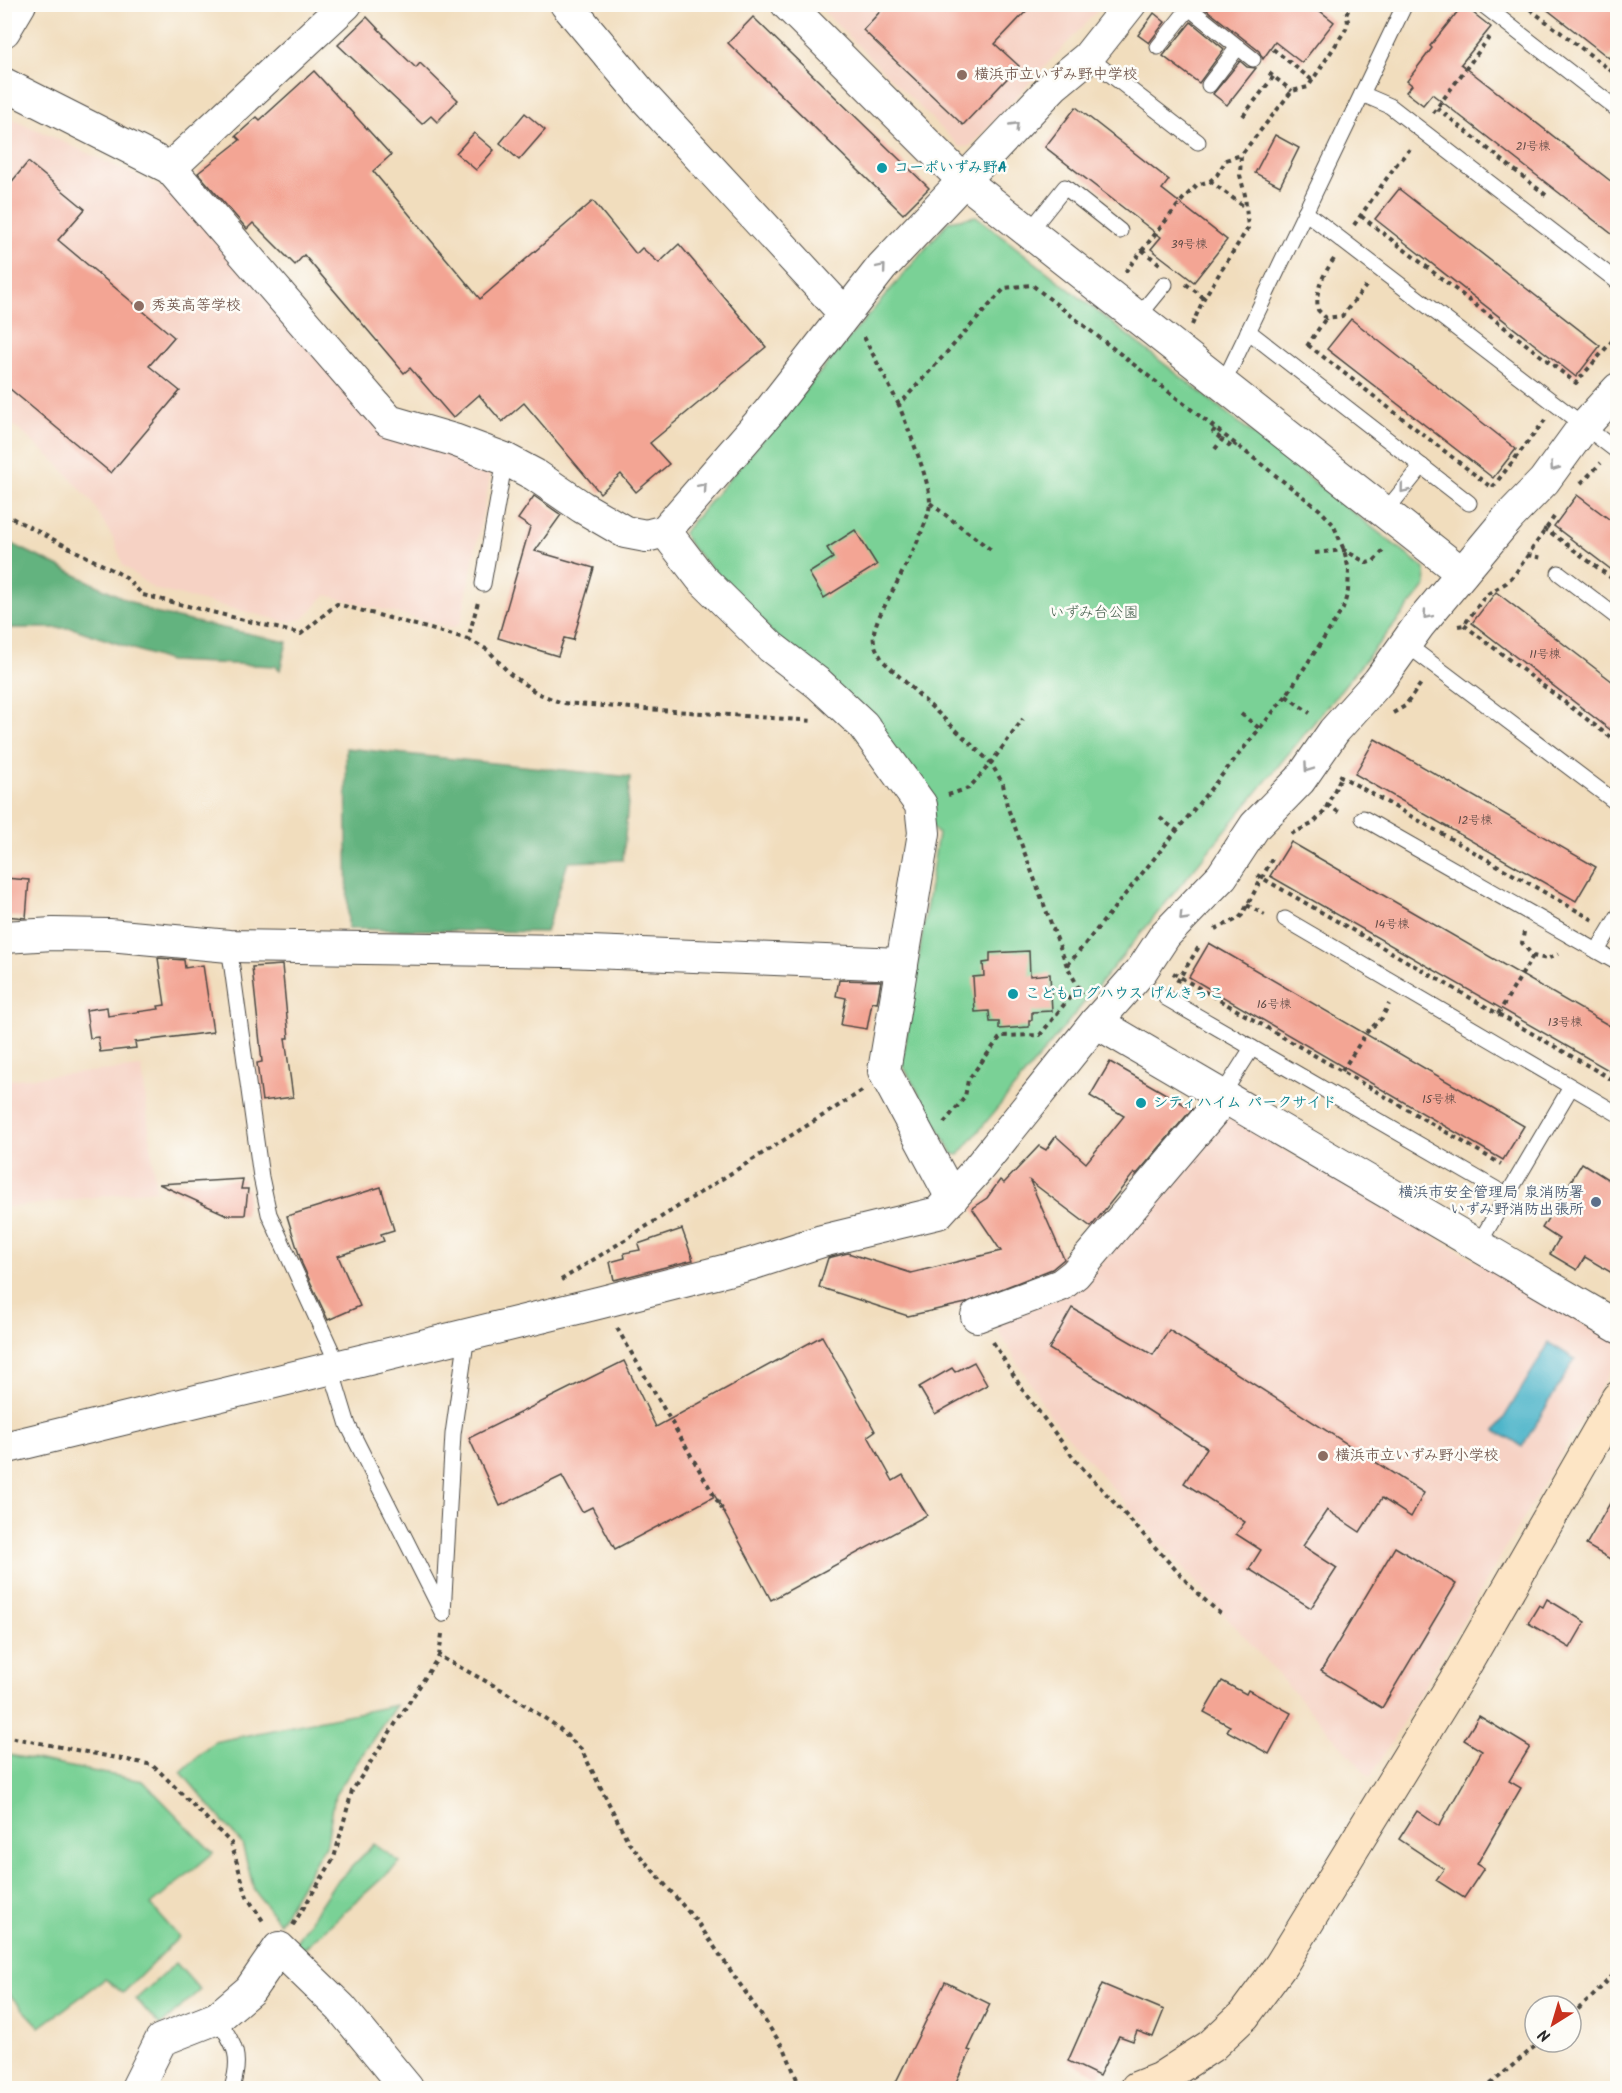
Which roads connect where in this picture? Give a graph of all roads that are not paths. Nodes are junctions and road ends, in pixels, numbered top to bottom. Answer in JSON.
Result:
{"nodes":[{"id":1,"x":20,"y":4,"type":"edge"},
{"id":2,"x":346,"y":4,"type":"edge"},
{"id":3,"x":566,"y":4,"type":"edge"},
{"id":4,"x":787,"y":4,"type":"edge"},
{"id":5,"x":1130,"y":4,"type":"edge"},
{"id":6,"x":1405,"y":4,"type":"edge"},
{"id":7,"x":1482,"y":4,"type":"edge"},
{"id":8,"x":1186,"y":6,"type":"edge"},
{"id":9,"x":4,"y":31,"type":"edge"},
{"id":10,"x":1238,"y":46,"type":"junction"},
{"id":11,"x":1158,"y":47,"type":"dead end"},
{"id":12,"x":1088,"y":57,"type":"junction"},
{"id":13,"x":1253,"y":58,"type":"road end"},
{"id":14,"x":4,"y":84,"type":"edge"},
{"id":15,"x":1209,"y":85,"type":"dead end"},
{"id":16,"x":1362,"y":94,"type":"junction"},
{"id":17,"x":1617,"y":110,"type":"edge"},
{"id":18,"x":1198,"y":142,"type":"dead end"},
{"id":19,"x":170,"y":168,"type":"junction"},
{"id":20,"x":963,"y":180,"type":"junction"},
{"id":21,"x":1305,"y":212,"type":"junction"},
{"id":22,"x":1120,"y":231,"type":"dead end"},
{"id":23,"x":1029,"y":232,"type":"junction"},
{"id":24,"x":1617,"y":282,"type":"edge"},
{"id":25,"x":1165,"y":284,"type":"dead end"},
{"id":26,"x":1138,"y":317,"type":"junction"},
{"id":27,"x":854,"y":324,"type":"junction"},
{"id":28,"x":1248,"y":331,"type":"junction"},
{"id":29,"x":1223,"y":384,"type":"junction"},
{"id":30,"x":1617,"y":389,"type":"edge"},
{"id":31,"x":1584,"y":426,"type":"junction"},
{"id":32,"x":1614,"y":449,"type":"edge"},
{"id":33,"x":505,"y":459,"type":"junction"},
{"id":34,"x":1422,"y":466,"type":"junction"},
{"id":35,"x":1469,"y":503,"type":"dead end"},
{"id":36,"x":1394,"y":519,"type":"junction"},
{"id":37,"x":665,"y":531,"type":"junction"},
{"id":38,"x":1462,"y":573,"type":"junction"},
{"id":39,"x":1559,"y":573,"type":"dead end"},
{"id":40,"x":483,"y":584,"type":"dead end"},
{"id":41,"x":1617,"y":618,"type":"edge"},
{"id":42,"x":1423,"y":657,"type":"junction"},
{"id":43,"x":1617,"y":804,"type":"edge"},
{"id":44,"x":1364,"y":818,"type":"dead end"},
{"id":45,"x":1617,"y":916,"type":"edge"},
{"id":46,"x":1285,"y":919,"type":"dead end"},
{"id":47,"x":4,"y":937,"type":"edge"},
{"id":48,"x":229,"y":946,"type":"junction"},
{"id":49,"x":1597,"y":951,"type":"junction"},
{"id":50,"x":1617,"y":963,"type":"edge"},
{"id":51,"x":902,"y":964,"type":"junction"},
{"id":52,"x":1167,"y":998,"type":"road end"},
{"id":53,"x":1096,"y":1022,"type":"junction"},
{"id":54,"x":1252,"y":1048,"type":"junction"},
{"id":55,"x":1571,"y":1087,"type":"junction"},
{"id":56,"x":1223,"y":1096,"type":"junction"},
{"id":57,"x":1617,"y":1114,"type":"edge"},
{"id":58,"x":1508,"y":1196,"type":"junction"},
{"id":59,"x":952,"y":1198,"type":"junction"},
{"id":60,"x":1479,"y":1245,"type":"junction"},
{"id":61,"x":977,"y":1316,"type":"road end"},
{"id":62,"x":1617,"y":1326,"type":"edge"},
{"id":63,"x":467,"y":1335,"type":"junction"},
{"id":64,"x":335,"y":1368,"type":"junction"},
{"id":65,"x":1617,"y":1398,"type":"edge"},
{"id":66,"x":4,"y":1448,"type":"edge"},
{"id":67,"x":217,"y":2018,"type":"junction"},
{"id":68,"x":137,"y":2088,"type":"edge"},
{"id":69,"x":232,"y":2088,"type":"edge"},
{"id":70,"x":407,"y":2088,"type":"edge"},
{"id":71,"x":1137,"y":2088,"type":"edge"}],
"edges":[{"from":1,"to":9,"type":"street"},
{"from":2,"to":19,"type":"street"},
{"from":3,"to":27,"type":"street"},
{"from":4,"to":20,"type":"street"},
{"from":5,"to":12,"type":"street"},
{"from":6,"to":16,"type":"lane"},
{"from":7,"to":17,"type":"lane"},
{"from":8,"to":10,"type":"lane"},
{"from":8,"to":11,"type":"lane"},
{"from":10,"to":13,"type":"lane"},
{"from":10,"to":15,"type":"lane"},
{"from":12,"to":18,"type":"lane"},
{"from":20,"to":12,"type":"street","one_way":true},
{"from":14,"to":19,"type":"street"},
{"from":16,"to":21,"type":"lane"},
{"from":16,"to":24,"type":"lane"},
{"from":19,"to":33,"type":"street"},
{"from":20,"to":23,"type":"street"},
{"from":27,"to":20,"type":"street","one_way":true},
{"from":21,"to":28,"type":"lane"},
{"from":21,"to":31,"type":"lane"},
{"from":22,"to":23,"type":"lane"},
{"from":23,"to":26,"type":"street"},
{"from":25,"to":26,"type":"lane"},
{"from":26,"to":29,"type":"street"},
{"from":37,"to":27,"type":"street","one_way":true},
{"from":28,"to":29,"type":"lane"},
{"from":28,"to":34,"type":"lane"},
{"from":29,"to":36,"type":"street"},
{"from":30,"to":31,"type":"street"},
{"from":31,"to":32,"type":"lane"},
{"from":31,"to":38,"type":"street","one_way":true},
{"from":33,"to":37,"type":"street"},
{"from":33,"to":40,"type":"lane"},
{"from":34,"to":35,"type":"lane"},
{"from":34,"to":36,"type":"lane","one_way":true},
{"from":36,"to":38,"type":"street"},
{"from":37,"to":51,"type":"street"},
{"from":38,"to":42,"type":"street","one_way":true},
{"from":39,"to":41,"type":"lane"},
{"from":42,"to":43,"type":"lane"},
{"from":42,"to":53,"type":"street","one_way":true},
{"from":44,"to":49,"type":"lane"},
{"from":45,"to":49,"type":"lane"},
{"from":46,"to":55,"type":"lane"},
{"from":47,"to":48,"type":"street"},
{"from":48,"to":51,"type":"street"},
{"from":48,"to":64,"type":"lane"},
{"from":49,"to":50,"type":"lane"},
{"from":51,"to":59,"type":"street"},
{"from":52,"to":54,"type":"lane"},
{"from":53,"to":56,"type":"street"},
{"from":53,"to":59,"type":"street"},
{"from":54,"to":56,"type":"lane"},
{"from":54,"to":58,"type":"lane"},
{"from":55,"to":57,"type":"lane"},
{"from":55,"to":58,"type":"lane"},
{"from":56,"to":60,"type":"street"},
{"from":56,"to":61,"type":"street"},
{"from":58,"to":60,"type":"lane"},
{"from":59,"to":63,"type":"street"},
{"from":60,"to":62,"type":"street"},
{"from":63,"to":64,"type":"street"},
{"from":63,"to":64,"type":"lane"},
{"from":64,"to":66,"type":"street"},
{"from":65,"to":71,"type":"street"},
{"from":67,"to":68,"type":"street"},
{"from":67,"to":69,"type":"lane"},
{"from":67,"to":70,"type":"street"}]}
